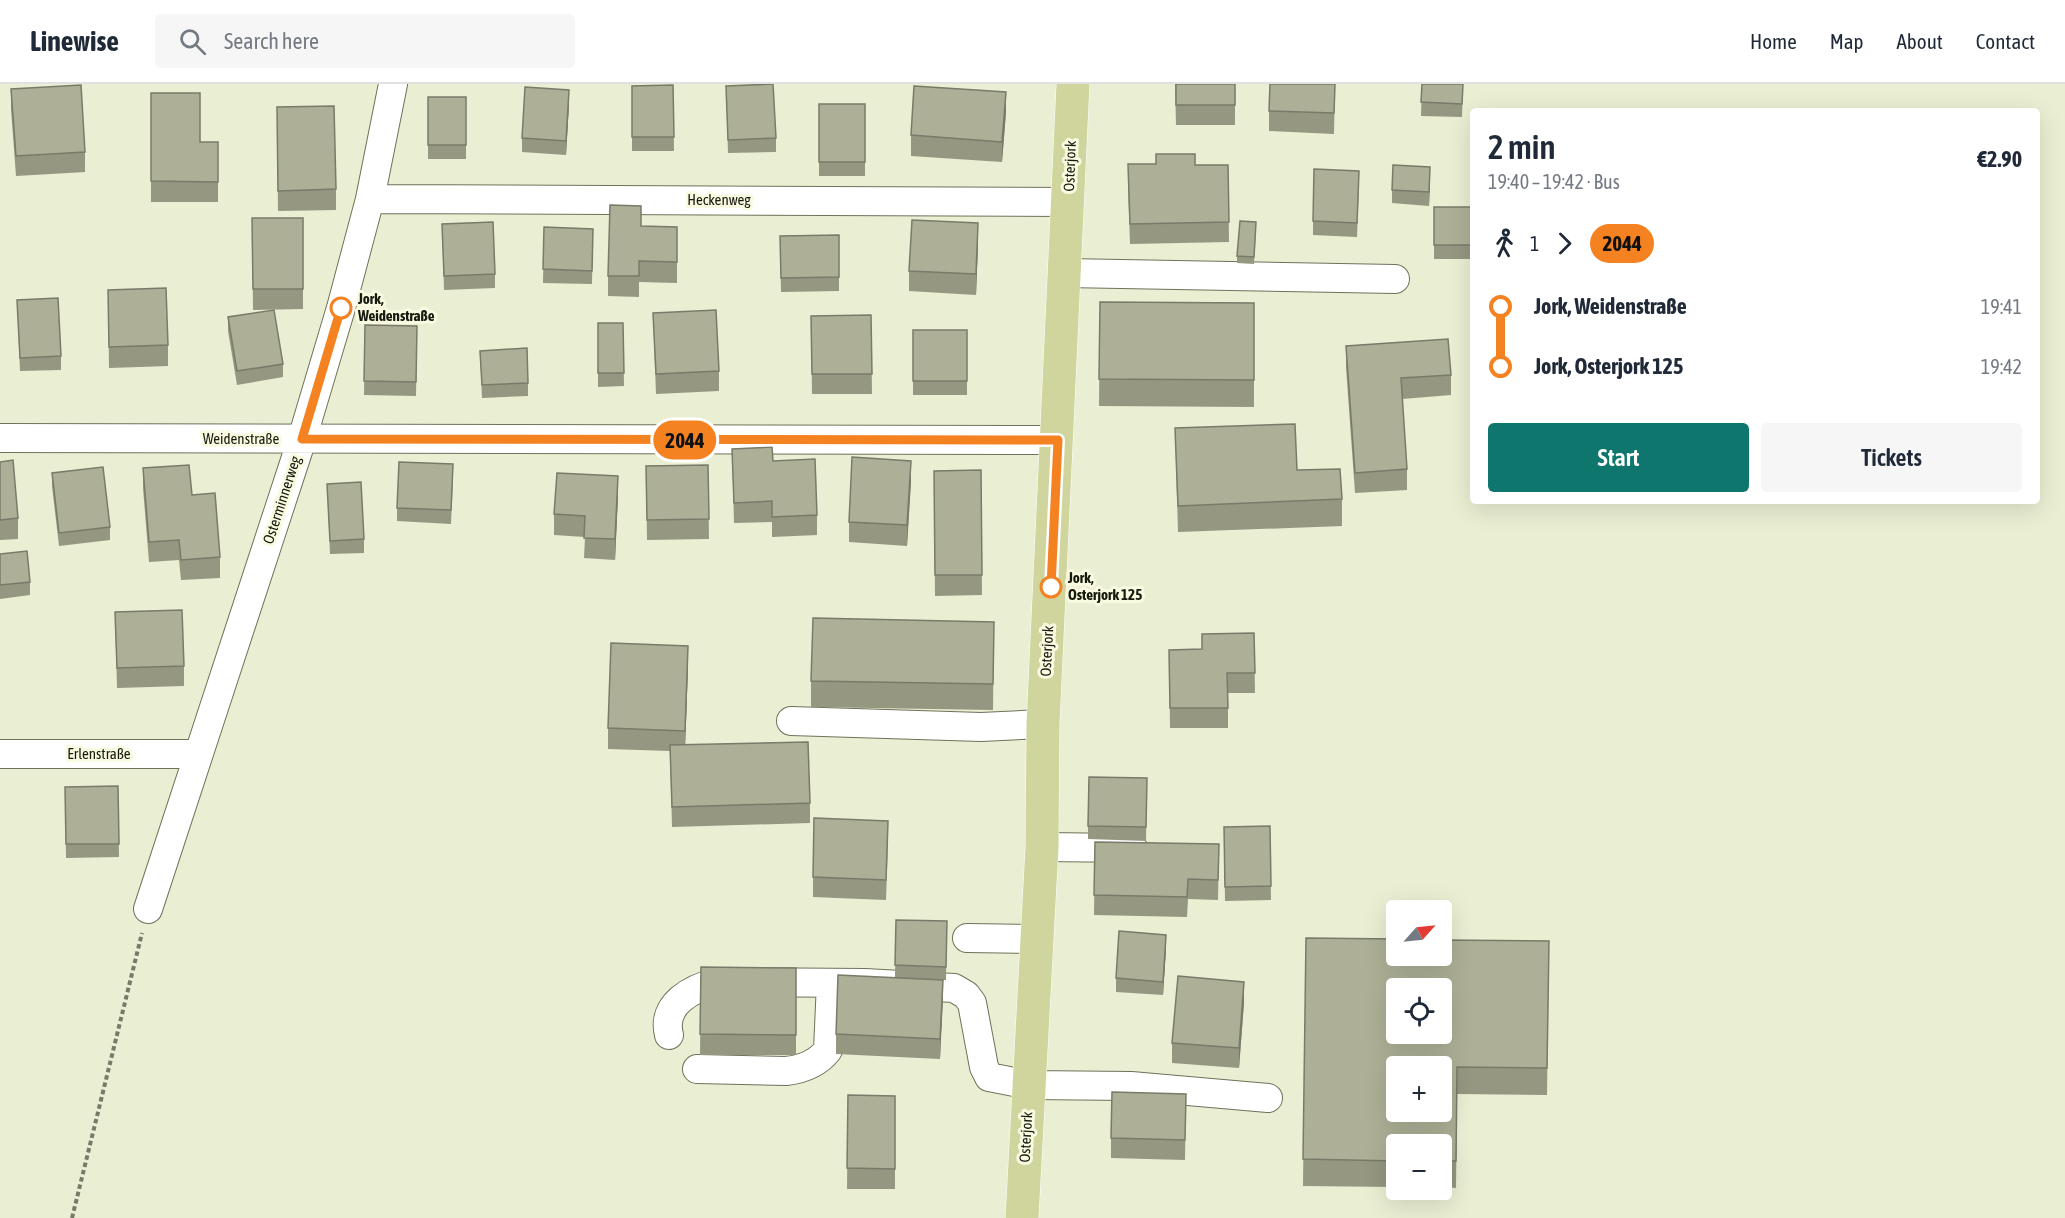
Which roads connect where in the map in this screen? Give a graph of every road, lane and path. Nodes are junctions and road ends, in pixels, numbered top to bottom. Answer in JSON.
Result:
{"nodes":[{"id":1,"x":393,"y":84,"type":"edge"},
{"id":2,"x":1073,"y":84,"type":"edge"},
{"id":3,"x":370,"y":199,"type":"junction"},
{"id":4,"x":1068,"y":202,"type":"junction"},
{"id":5,"x":1065,"y":273,"type":"junction"},
{"id":6,"x":1395,"y":279,"type":"dead end"},
{"id":7,"x":0,"y":438,"type":"edge"},
{"id":8,"x":302,"y":439,"type":"junction"},
{"id":9,"x":1058,"y":440,"type":"junction"},
{"id":10,"x":791,"y":721,"type":"dead end"},
{"id":11,"x":1043,"y":724,"type":"junction"},
{"id":12,"x":0,"y":754,"type":"edge"},
{"id":13,"x":198,"y":754,"type":"junction"},
{"id":14,"x":1042,"y":848,"type":"junction"},
{"id":15,"x":1156,"y":848,"type":"edge"},
{"id":16,"x":148,"y":909,"type":"joint"},
{"id":17,"x":967,"y":938,"type":"dead end"},
{"id":18,"x":1037,"y":939,"type":"junction"},
{"id":19,"x":831,"y":983,"type":"junction"},
{"id":20,"x":669,"y":1035,"type":"dead end"},
{"id":21,"x":698,"y":1069,"type":"dead end"},
{"id":22,"x":1029,"y":1085,"type":"junction"},
{"id":23,"x":1268,"y":1098,"type":"dead end"},
{"id":24,"x":72,"y":1218,"type":"edge"},
{"id":25,"x":1022,"y":1218,"type":"edge"}],
"edges":[{"from":1,"to":3,"type":"street","name":"Osterminnerweg"},
{"from":2,"to":4,"type":"main road","name":"Osterjork"},
{"from":3,"to":4,"type":"street","name":"Heckenweg"},
{"from":3,"to":8,"type":"street","name":"Osterminnerweg"},
{"from":4,"to":5,"type":"main road","name":"Osterjork"},
{"from":5,"to":6,"type":"street"},
{"from":5,"to":9,"type":"main road","name":"Osterjork"},
{"from":7,"to":8,"type":"street","name":"Weidenstraße"},
{"from":8,"to":9,"type":"street","name":"Weidenstraße"},
{"from":8,"to":13,"type":"street","name":"Osterminnerweg"},
{"from":9,"to":11,"type":"main road","name":"Osterjork"},
{"from":10,"to":11,"type":"street"},
{"from":11,"to":14,"type":"main road","name":"Osterjork"},
{"from":12,"to":13,"type":"street","name":"Erlenstraße"},
{"from":13,"to":16,"type":"street","name":"Osterminnerweg"},
{"from":14,"to":15,"type":"street"},
{"from":14,"to":18,"type":"main road","name":"Osterjork"},
{"from":16,"to":24,"type":"path"},
{"from":17,"to":18,"type":"street"},
{"from":18,"to":22,"type":"main road","name":"Osterjork"},
{"from":19,"to":20,"type":"street"},
{"from":19,"to":21,"type":"street"},
{"from":19,"to":22,"type":"street"},
{"from":22,"to":23,"type":"street"},
{"from":22,"to":25,"type":"main road","name":"Osterjork"}]}
